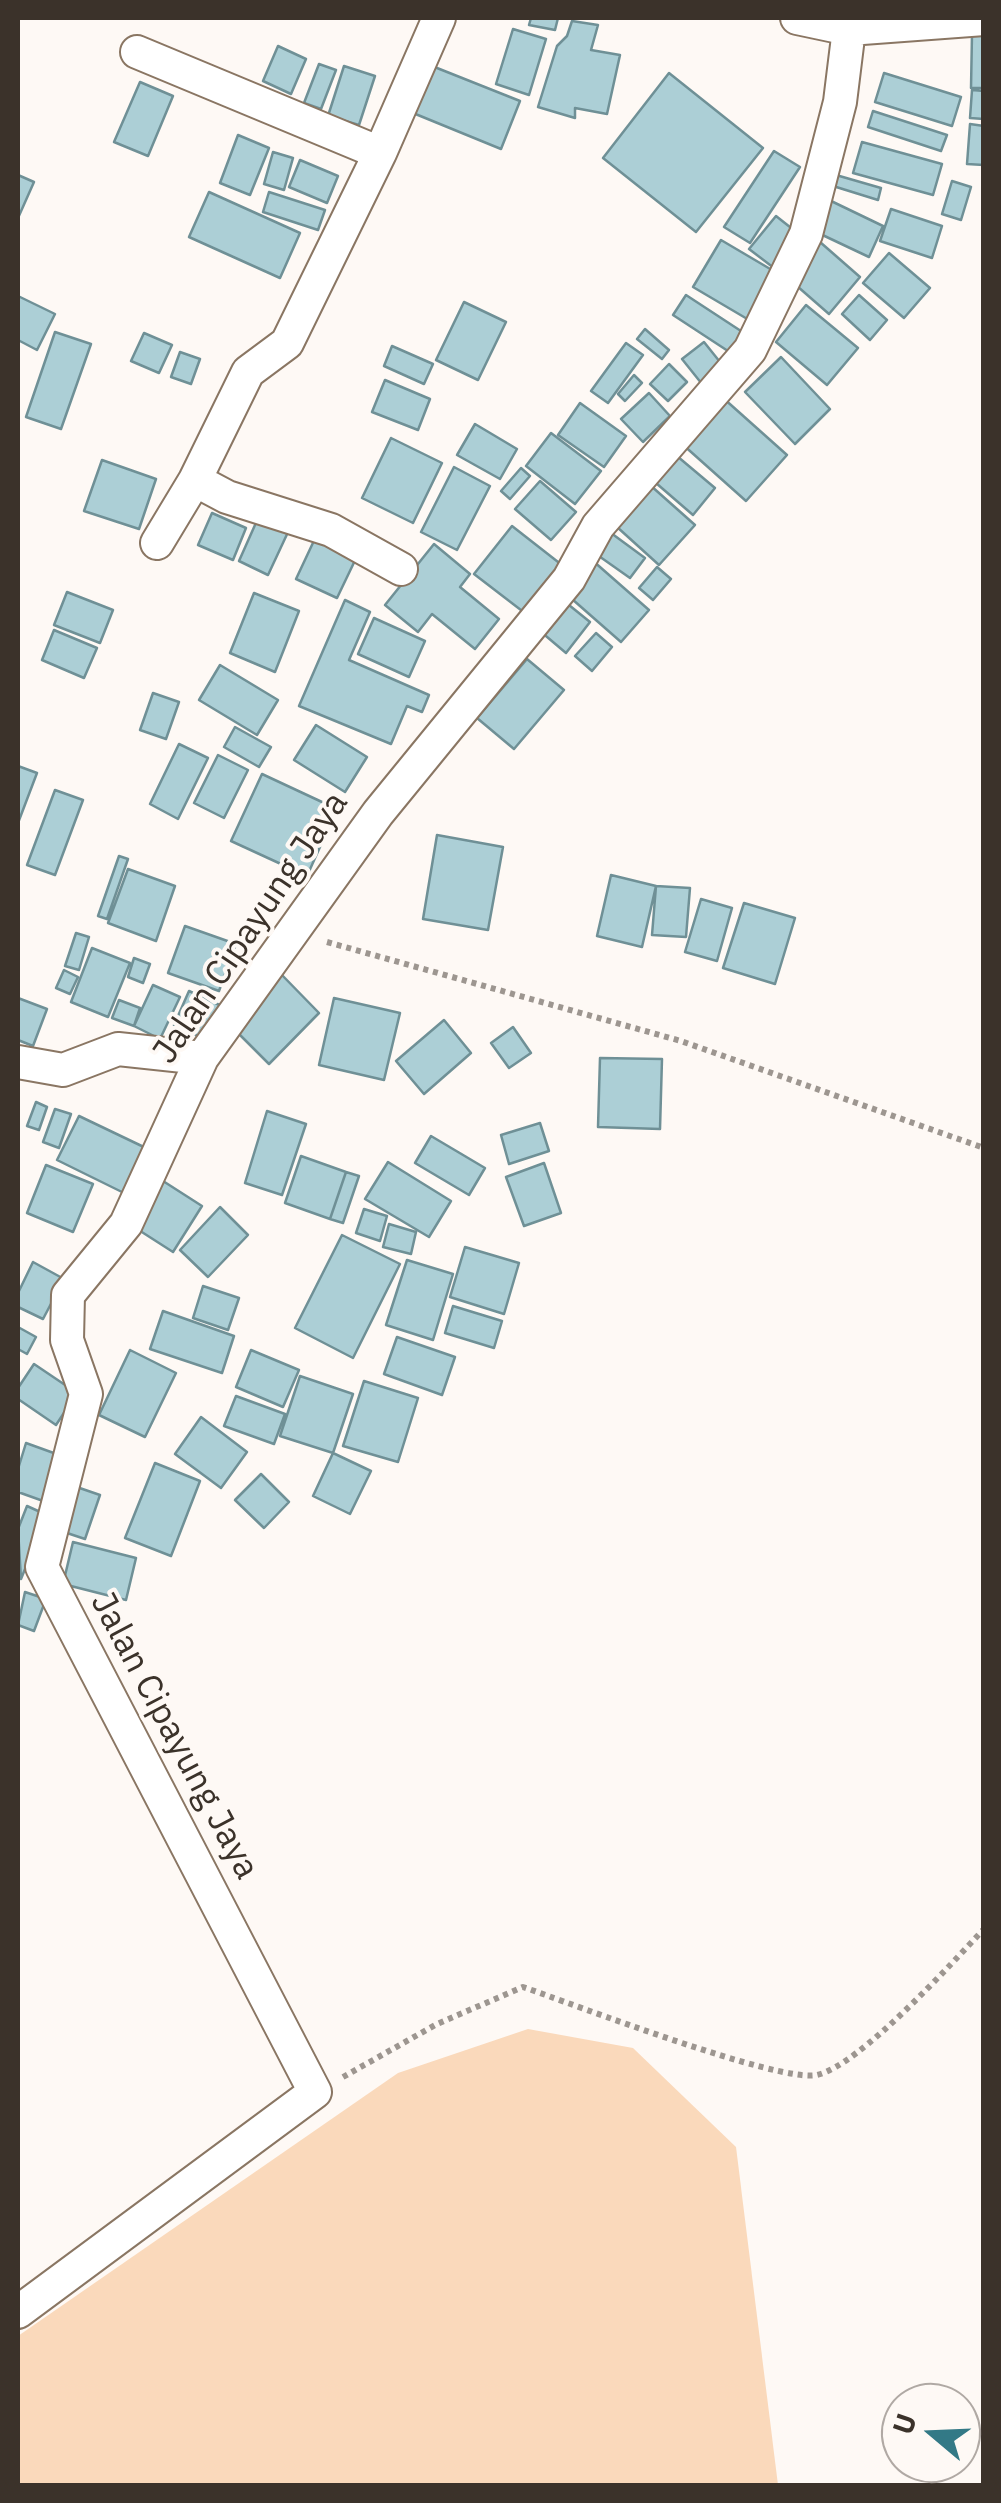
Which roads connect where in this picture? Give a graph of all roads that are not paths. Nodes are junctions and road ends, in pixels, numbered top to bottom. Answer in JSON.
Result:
{"nodes":[{"id":1,"x":438,"y":18,"type":"edge"},
{"id":2,"x":797,"y":18,"type":"edge"},
{"id":3,"x":984,"y":19,"type":"edge"},
{"id":4,"x":849,"y":29,"type":"junction"},
{"id":5,"x":137,"y":52,"type":"dead end"},
{"id":6,"x":380,"y":154,"type":"junction"},
{"id":7,"x":195,"y":480,"type":"junction"},
{"id":8,"x":157,"y":543,"type":"dead end"},
{"id":9,"x":402,"y":569,"type":"dead end"},
{"id":10,"x":202,"y":1058,"type":"junction"},
{"id":11,"x":18,"y":1062,"type":"edge"},
{"id":12,"x":18,"y":2312,"type":"edge"}],
"edges":[{"from":1,"to":6,"type":"street"},
{"from":2,"to":4,"type":"street"},
{"from":3,"to":4,"type":"street"},
{"from":4,"to":10,"type":"street","name":"Jalan Cipayung Jaya"},
{"from":5,"to":6,"type":"street"},
{"from":6,"to":7,"type":"street"},
{"from":7,"to":8,"type":"street"},
{"from":7,"to":9,"type":"street"},
{"from":10,"to":11,"type":"street"},
{"from":10,"to":12,"type":"street","name":"Jalan Cipayung Jaya"}]}
